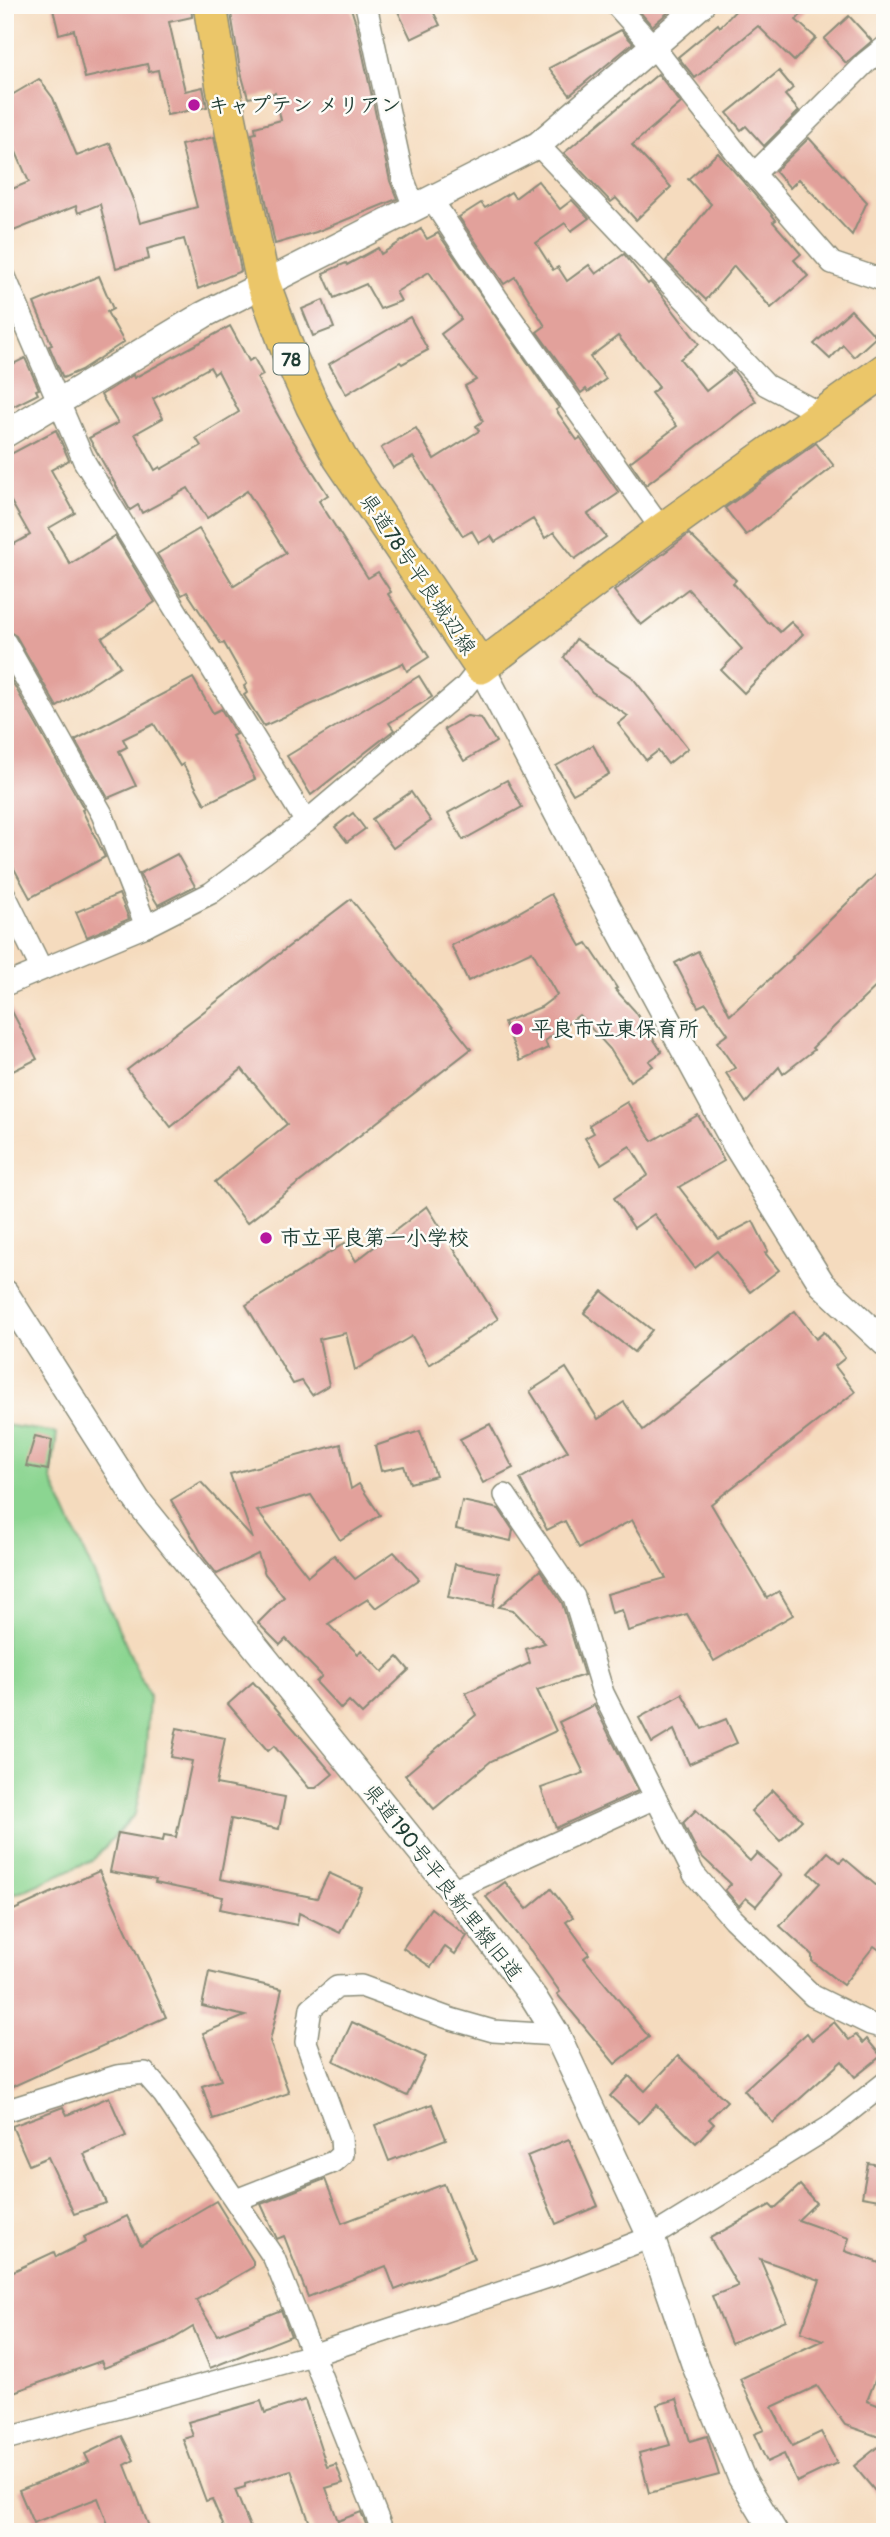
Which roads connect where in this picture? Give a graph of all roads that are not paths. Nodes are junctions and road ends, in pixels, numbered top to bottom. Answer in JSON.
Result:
{"nodes":[{"id":1,"x":210,"y":5,"type":"edge"},
{"id":2,"x":366,"y":5,"type":"edge"},
{"id":3,"x":616,"y":5,"type":"edge"},
{"id":4,"x":701,"y":5,"type":"edge"},
{"id":5,"x":652,"y":45,"type":"junction"},
{"id":6,"x":885,"y":47,"type":"edge"},
{"id":7,"x":538,"y":145,"type":"junction"},
{"id":8,"x":754,"y":174,"type":"junction"},
{"id":9,"x":423,"y":204,"type":"junction"},
{"id":10,"x":5,"y":277,"type":"edge"},
{"id":11,"x":885,"y":281,"type":"edge"},
{"id":12,"x":263,"y":284,"type":"junction"},
{"id":13,"x":885,"y":370,"type":"edge"},
{"id":14,"x":58,"y":403,"type":"junction"},
{"id":15,"x":821,"y":414,"type":"junction"},
{"id":16,"x":5,"y":435,"type":"edge"},
{"id":17,"x":662,"y":530,"type":"junction"},
{"id":18,"x":5,"y":642,"type":"edge"},
{"id":19,"x":481,"y":667,"type":"junction"},
{"id":20,"x":306,"y":822,"type":"junction"},
{"id":21,"x":5,"y":895,"type":"edge"},
{"id":22,"x":146,"y":926,"type":"junction"},
{"id":23,"x":41,"y":968,"type":"junction"},
{"id":24,"x":5,"y":985,"type":"edge"},
{"id":25,"x":5,"y":1293,"type":"edge"},
{"id":26,"x":13,"y":1325,"type":"edge"},
{"id":27,"x":885,"y":1343,"type":"edge"},
{"id":28,"x":505,"y":1495,"type":"dead end"},
{"id":29,"x":655,"y":1798,"type":"junction"},
{"id":30,"x":452,"y":1889,"type":"junction"},
{"id":31,"x":885,"y":2028,"type":"edge"},
{"id":32,"x":557,"y":2035,"type":"junction"},
{"id":33,"x":885,"y":2083,"type":"edge"},
{"id":34,"x":5,"y":2111,"type":"edge"},
{"id":35,"x":236,"y":2200,"type":"junction"},
{"id":36,"x":651,"y":2237,"type":"junction"},
{"id":37,"x":312,"y":2355,"type":"junction"},
{"id":38,"x":5,"y":2440,"type":"edge"},
{"id":39,"x":383,"y":2532,"type":"edge"},
{"id":40,"x":774,"y":2532,"type":"edge"}],
"edges":[{"from":1,"to":12,"type":"main road","name":"県道78号平良城辺線","number":"78"},
{"from":2,"to":9,"type":"street"},
{"from":3,"to":5,"type":"street"},
{"from":4,"to":5,"type":"street"},
{"from":5,"to":7,"type":"street"},
{"from":5,"to":8,"type":"street"},
{"from":6,"to":8,"type":"street"},
{"from":7,"to":9,"type":"street"},
{"from":7,"to":15,"type":"street"},
{"from":8,"to":11,"type":"street"},
{"from":9,"to":12,"type":"street"},
{"from":9,"to":17,"type":"street"},
{"from":10,"to":14,"type":"street"},
{"from":12,"to":14,"type":"street"},
{"from":12,"to":19,"type":"main road","name":"県道78号平良城辺線","number":"78"},
{"from":13,"to":15,"type":"main road","name":"県道78号平良城辺線"},
{"from":14,"to":16,"type":"street"},
{"from":14,"to":20,"type":"street"},
{"from":15,"to":17,"type":"main road","name":"県道78号平良城辺線"},
{"from":17,"to":19,"type":"main road","name":"県道78号平良城辺線"},
{"from":18,"to":22,"type":"street"},
{"from":19,"to":20,"type":"street"},
{"from":19,"to":27,"type":"street"},
{"from":20,"to":22,"type":"street"},
{"from":21,"to":23,"type":"street"},
{"from":22,"to":23,"type":"street"},
{"from":23,"to":24,"type":"street"},
{"from":25,"to":26,"type":"street","name":"県道190号平良新里線旧道"},
{"from":26,"to":30,"type":"street","name":"県道190号平良新里線旧道"},
{"from":28,"to":29,"type":"street"},
{"from":29,"to":30,"type":"street"},
{"from":29,"to":31,"type":"street"},
{"from":30,"to":32,"type":"street","name":"県道190号平良新里線旧道"},
{"from":32,"to":35,"type":"street"},
{"from":32,"to":36,"type":"street","name":"県道190号平良新里線旧道"},
{"from":33,"to":36,"type":"street"},
{"from":34,"to":35,"type":"street"},
{"from":35,"to":37,"type":"street"},
{"from":36,"to":37,"type":"street"},
{"from":36,"to":40,"type":"street","name":"県道190号平良新里線旧道"},
{"from":37,"to":38,"type":"street"},
{"from":37,"to":39,"type":"street"}]}
